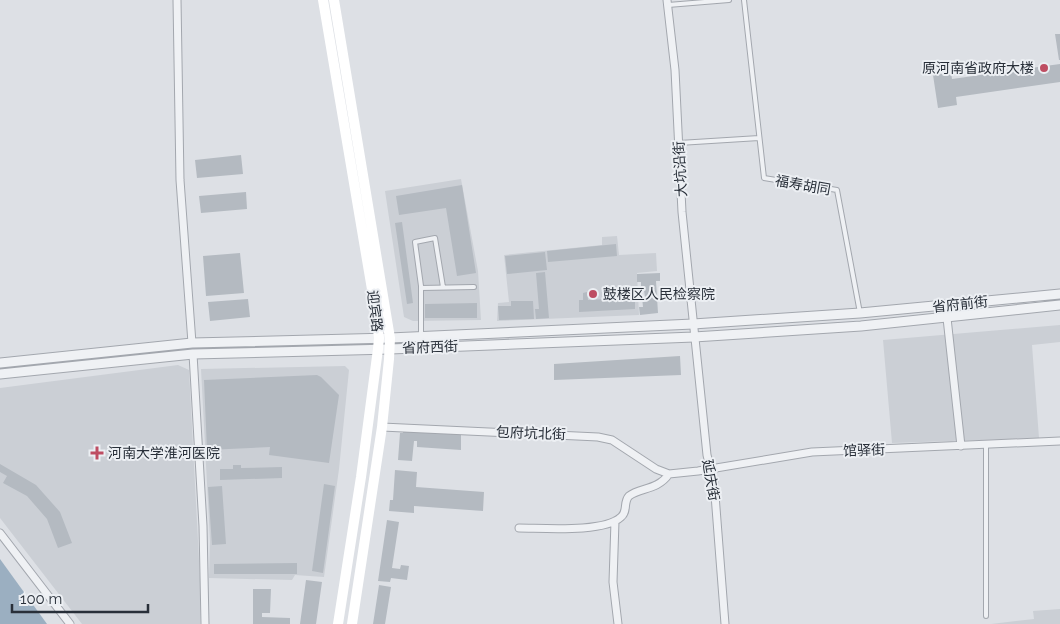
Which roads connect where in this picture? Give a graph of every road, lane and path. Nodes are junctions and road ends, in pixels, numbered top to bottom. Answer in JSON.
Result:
{"nodes":[{"id":1,"x":177,"y":0,"type":"edge"},
{"id":2,"x":323,"y":0,"type":"edge"},
{"id":3,"x":334,"y":0,"type":"edge"},
{"id":4,"x":729,"y":0,"type":"edge"},
{"id":5,"x":744,"y":0,"type":"edge"},
{"id":6,"x":667,"y":2,"type":"edge"},
{"id":7,"x":758,"y":138,"type":"junction"},
{"id":8,"x":679,"y":143,"type":"junction"},
{"id":9,"x":474,"y":287,"type":"dead end"},
{"id":10,"x":420,"y":288,"type":"junction"},
{"id":11,"x":443,"y":288,"type":"junction"},
{"id":12,"x":1060,"y":294,"type":"edge"},
{"id":13,"x":1060,"y":306,"type":"edge"},
{"id":14,"x":860,"y":313,"type":"junction"},
{"id":15,"x":947,"y":318,"type":"junction"},
{"id":16,"x":693,"y":324,"type":"junction"},
{"id":17,"x":861,"y":326,"type":"joint"},
{"id":18,"x":421,"y":336,"type":"junction"},
{"id":19,"x":694,"y":337,"type":"junction"},
{"id":20,"x":192,"y":342,"type":"junction"},
{"id":21,"x":390,"y":343,"type":"junction"},
{"id":22,"x":378,"y":344,"type":"junction"},
{"id":23,"x":193,"y":354,"type":"junction"},
{"id":24,"x":0,"y":363,"type":"edge"},
{"id":25,"x":0,"y":374,"type":"edge"},
{"id":26,"x":382,"y":427,"type":"junction"},
{"id":27,"x":1060,"y":441,"type":"edge"},
{"id":28,"x":986,"y":444,"type":"junction"},
{"id":29,"x":961,"y":446,"type":"junction"},
{"id":30,"x":710,"y":469,"type":"junction"},
{"id":31,"x":669,"y":474,"type":"junction"},
{"id":32,"x":615,"y":521,"type":"junction"},
{"id":33,"x":519,"y":528,"type":"dead end"},
{"id":34,"x":0,"y":533,"type":"edge"},
{"id":35,"x":986,"y":616,"type":"dead end"},
{"id":36,"x":70,"y":624,"type":"edge"},
{"id":37,"x":205,"y":624,"type":"edge"},
{"id":38,"x":338,"y":624,"type":"edge"},
{"id":39,"x":352,"y":624,"type":"edge"},
{"id":40,"x":618,"y":624,"type":"edge"},
{"id":41,"x":725,"y":624,"type":"edge"}],
"edges":[{"from":1,"to":20,"type":"street"},
{"from":2,"to":22,"type":"main road","name":"迎宾路"},
{"from":3,"to":21,"type":"main road","name":"迎宾路"},
{"from":4,"to":6,"type":"lane"},
{"from":5,"to":7,"type":"lane","name":"福寿胡同"},
{"from":6,"to":8,"type":"street","name":"大坑沿街"},
{"from":7,"to":8,"type":"lane"},
{"from":7,"to":14,"type":"lane","name":"福寿胡同"},
{"from":8,"to":16,"type":"street","name":"大坑沿街"},
{"from":9,"to":11,"type":"lane"},
{"from":10,"to":11,"type":"lane"},
{"from":10,"to":11,"type":"lane"},
{"from":10,"to":18,"type":"lane"},
{"from":12,"to":14,"type":"street","name":"省府前街"},
{"from":13,"to":15,"type":"street","name":"省府前街"},
{"from":14,"to":16,"type":"street","name":"省府西街"},
{"from":15,"to":17,"type":"street","name":"省府前街"},
{"from":15,"to":29,"type":"street"},
{"from":16,"to":18,"type":"street","name":"省府西街"},
{"from":16,"to":19,"type":"street","name":"大坑沿街"},
{"from":17,"to":19,"type":"street","name":"省府西街"},
{"from":18,"to":21,"type":"street","name":"省府西街"},
{"from":19,"to":21,"type":"street","name":"省府西街"},
{"from":19,"to":30,"type":"street","name":"延庆街"},
{"from":20,"to":22,"type":"street","name":"省府西街"},
{"from":20,"to":24,"type":"street","name":"省府西街"},
{"from":21,"to":22,"type":"street","name":"省府西街"},
{"from":21,"to":26,"type":"main road","name":"迎宾路"},
{"from":22,"to":23,"type":"street","name":"省府西街"},
{"from":22,"to":38,"type":"main road","name":"迎宾路"},
{"from":23,"to":25,"type":"street","name":"省府西街"},
{"from":23,"to":37,"type":"street"},
{"from":26,"to":31,"type":"street","name":"包府坑北街"},
{"from":26,"to":39,"type":"main road","name":"迎宾路"},
{"from":27,"to":28,"type":"street","name":"馆驿街"},
{"from":28,"to":29,"type":"street","name":"馆驿街"},
{"from":28,"to":35,"type":"lane"},
{"from":29,"to":30,"type":"street","name":"馆驿街"},
{"from":30,"to":31,"type":"street","name":"馆驿街"},
{"from":30,"to":41,"type":"street","name":"延庆街"},
{"from":31,"to":32,"type":"street"},
{"from":32,"to":33,"type":"street"},
{"from":32,"to":40,"type":"street"},
{"from":34,"to":36,"type":"street"}]}
